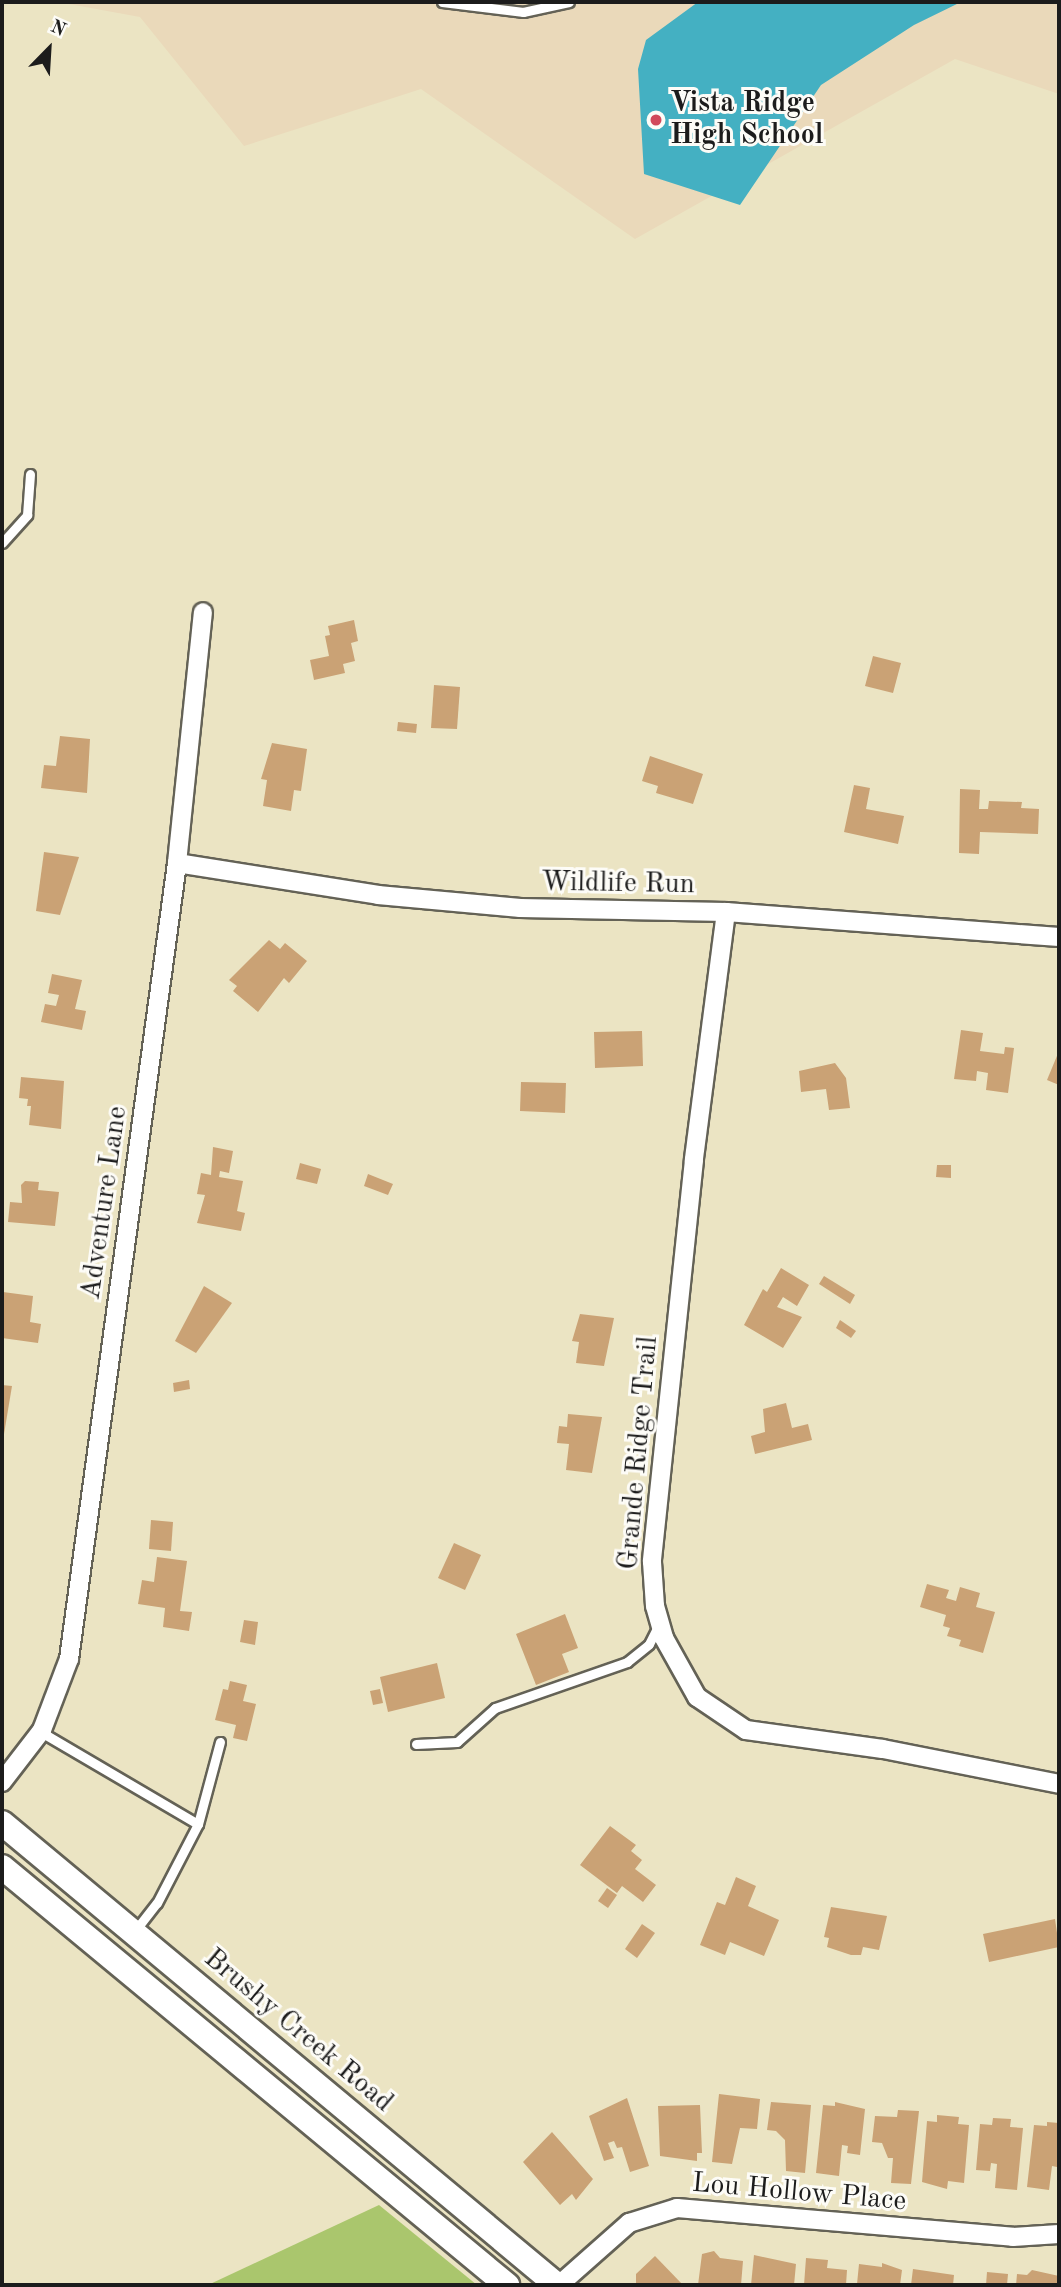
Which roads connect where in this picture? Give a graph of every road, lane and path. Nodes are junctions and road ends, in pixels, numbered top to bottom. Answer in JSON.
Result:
{"nodes":[{"id":1,"x":442,"y":2,"type":"edge"},
{"id":2,"x":569,"y":2,"type":"edge"},
{"id":3,"x":30,"y":474,"type":"dead end"},
{"id":4,"x":2,"y":543,"type":"edge"},
{"id":5,"x":203,"y":612,"type":"dead end"},
{"id":6,"x":177,"y":863,"type":"junction"},
{"id":7,"x":726,"y":912,"type":"junction"},
{"id":8,"x":1059,"y":937,"type":"edge"},
{"id":9,"x":660,"y":1623,"type":"junction"},
{"id":10,"x":41,"y":1732,"type":"junction"},
{"id":11,"x":220,"y":1742,"type":"dead end"},
{"id":12,"x":416,"y":1744,"type":"dead end"},
{"id":13,"x":2,"y":1782,"type":"edge"},
{"id":14,"x":1059,"y":1784,"type":"edge"},
{"id":15,"x":2,"y":1823,"type":"edge"},
{"id":16,"x":198,"y":1824,"type":"junction"},
{"id":17,"x":2,"y":1867,"type":"edge"},
{"id":18,"x":133,"y":1933,"type":"junction"},
{"id":19,"x":1059,"y":2234,"type":"edge"},
{"id":20,"x":507,"y":2285,"type":"edge"},
{"id":21,"x":558,"y":2285,"type":"edge"}],
"edges":[{"from":1,"to":2,"type":"lane"},
{"from":3,"to":4,"type":"lane"},
{"from":5,"to":6,"type":"street","name":"Adventure Lane"},
{"from":6,"to":7,"type":"street","name":"Wildlife Run"},
{"from":6,"to":10,"type":"street","name":"Adventure Lane"},
{"from":7,"to":8,"type":"street","name":"Wildlife Run"},
{"from":7,"to":9,"type":"street","name":"Grande Ridge Trail"},
{"from":9,"to":12,"type":"lane"},
{"from":9,"to":14,"type":"street","name":"Grande Ridge Trail"},
{"from":10,"to":13,"type":"street","name":"Adventure Lane"},
{"from":10,"to":16,"type":"lane"},
{"from":11,"to":16,"type":"lane"},
{"from":15,"to":18,"type":"main road","name":"Brushy Creek Road"},
{"from":16,"to":18,"type":"lane"},
{"from":17,"to":20,"type":"main road"},
{"from":18,"to":21,"type":"main road","name":"Brushy Creek Road"},
{"from":19,"to":21,"type":"street","name":"Lou Hollow Place"}]}
